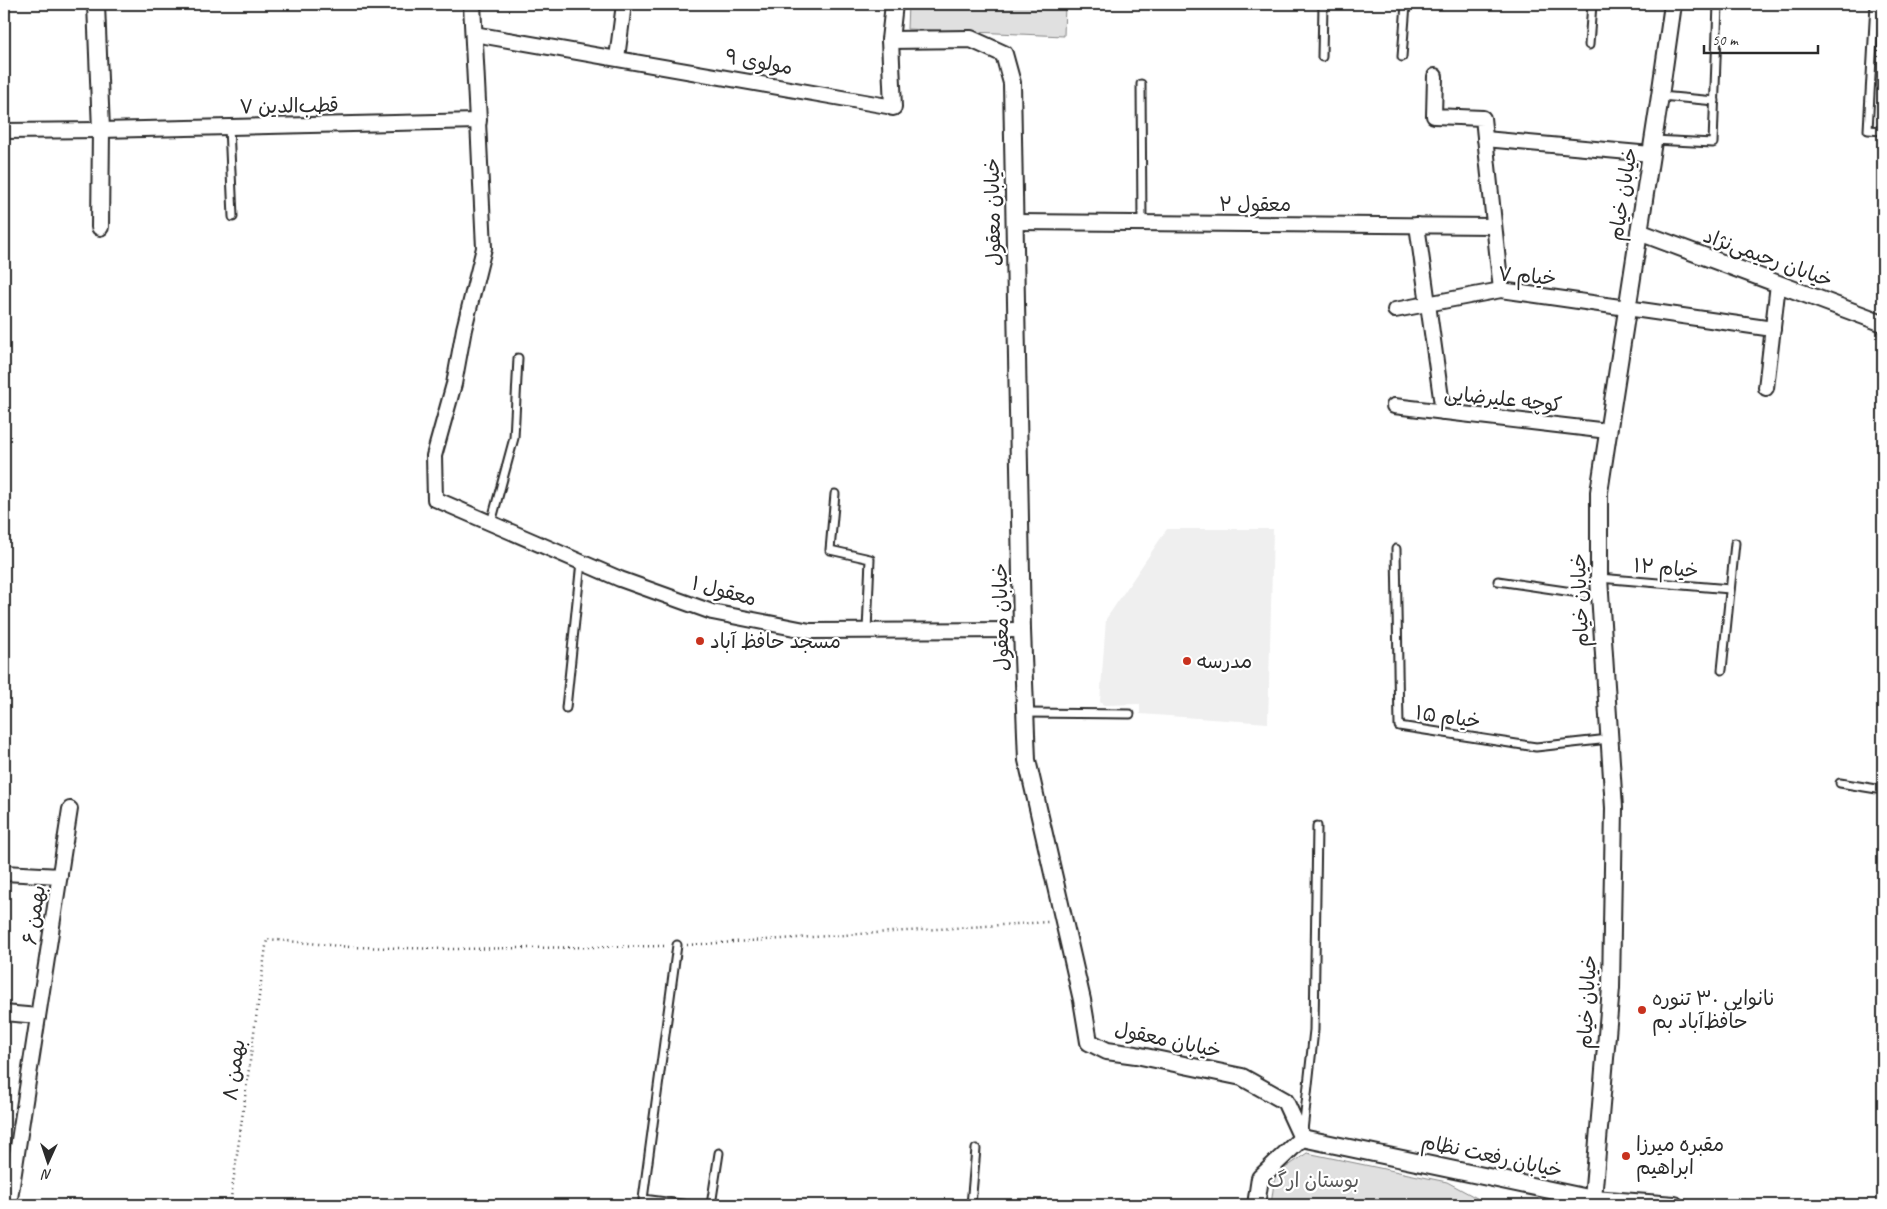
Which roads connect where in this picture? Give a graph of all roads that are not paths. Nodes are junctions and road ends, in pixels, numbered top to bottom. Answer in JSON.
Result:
{"nodes":[{"id":1,"x":96,"y":4,"type":"edge"},
{"id":2,"x":472,"y":4,"type":"edge"},
{"id":3,"x":624,"y":4,"type":"edge"},
{"id":4,"x":883,"y":4,"type":"edge"},
{"id":5,"x":894,"y":4,"type":"edge"},
{"id":6,"x":1323,"y":4,"type":"edge"},
{"id":7,"x":1406,"y":4,"type":"edge"},
{"id":8,"x":1592,"y":4,"type":"edge"},
{"id":9,"x":1673,"y":4,"type":"edge"},
{"id":10,"x":1718,"y":4,"type":"edge"},
{"id":11,"x":1875,"y":4,"type":"edge"},
{"id":12,"x":1874,"y":25,"type":"junction"},
{"id":13,"x":1883,"y":26,"type":"edge"},
{"id":14,"x":474,"y":34,"type":"junction"},
{"id":15,"x":890,"y":40,"type":"junction"},
{"id":16,"x":1589,"y":45,"type":"dead end"},
{"id":17,"x":1322,"y":57,"type":"dead end"},
{"id":18,"x":1402,"y":57,"type":"dead end"},
{"id":19,"x":617,"y":58,"type":"junction"},
{"id":20,"x":1435,"y":76,"type":"dead end"},
{"id":21,"x":1141,"y":84,"type":"dead end"},
{"id":22,"x":1660,"y":96,"type":"junction"},
{"id":23,"x":1715,"y":101,"type":"junction"},
{"id":24,"x":893,"y":106,"type":"joint"},
{"id":25,"x":478,"y":121,"type":"junction"},
{"id":26,"x":229,"y":127,"type":"junction"},
{"id":27,"x":101,"y":130,"type":"junction"},
{"id":28,"x":4,"y":131,"type":"edge"},
{"id":29,"x":1883,"y":131,"type":"edge"},
{"id":30,"x":1485,"y":139,"type":"junction"},
{"id":31,"x":1652,"y":147,"type":"junction"},
{"id":32,"x":233,"y":217,"type":"dead end"},
{"id":33,"x":1015,"y":222,"type":"junction"},
{"id":34,"x":1142,"y":223,"type":"junction"},
{"id":35,"x":1416,"y":225,"type":"junction"},
{"id":36,"x":1494,"y":226,"type":"junction"},
{"id":37,"x":100,"y":227,"type":"dead end"},
{"id":38,"x":1639,"y":232,"type":"junction"},
{"id":39,"x":1778,"y":284,"type":"junction"},
{"id":40,"x":1501,"y":290,"type":"junction"},
{"id":41,"x":1428,"y":304,"type":"junction"},
{"id":42,"x":1627,"y":308,"type":"junction"},
{"id":43,"x":1395,"y":310,"type":"dead end"},
{"id":44,"x":1883,"y":324,"type":"edge"},
{"id":45,"x":1773,"y":329,"type":"junction"},
{"id":46,"x":518,"y":358,"type":"dead end"},
{"id":47,"x":1766,"y":388,"type":"dead end"},
{"id":48,"x":1394,"y":406,"type":"dead end"},
{"id":49,"x":1444,"y":412,"type":"junction"},
{"id":50,"x":1608,"y":430,"type":"junction"},
{"id":51,"x":835,"y":494,"type":"dead end"},
{"id":52,"x":490,"y":524,"type":"junction"},
{"id":53,"x":1735,"y":542,"type":"dead end"},
{"id":54,"x":1396,"y":549,"type":"dead end"},
{"id":55,"x":581,"y":562,"type":"junction"},
{"id":56,"x":1599,"y":578,"type":"junction"},
{"id":57,"x":1498,"y":581,"type":"dead end"},
{"id":58,"x":1730,"y":590,"type":"junction"},
{"id":59,"x":1600,"y":596,"type":"junction"},
{"id":60,"x":1022,"y":630,"type":"junction"},
{"id":61,"x":867,"y":631,"type":"junction"},
{"id":62,"x":1722,"y":670,"type":"dead end"},
{"id":63,"x":566,"y":708,"type":"dead end"},
{"id":64,"x":1025,"y":713,"type":"junction"},
{"id":65,"x":1130,"y":714,"type":"dead end"},
{"id":66,"x":1609,"y":739,"type":"junction"},
{"id":67,"x":1840,"y":783,"type":"dead end"},
{"id":68,"x":1883,"y":790,"type":"edge"},
{"id":69,"x":70,"y":809,"type":"dead end"},
{"id":70,"x":1317,"y":826,"type":"dead end"},
{"id":71,"x":4,"y":873,"type":"edge"},
{"id":72,"x":60,"y":876,"type":"junction"},
{"id":73,"x":677,"y":946,"type":"road end"},
{"id":74,"x":4,"y":1013,"type":"edge"},
{"id":75,"x":38,"y":1016,"type":"junction"},
{"id":76,"x":1302,"y":1138,"type":"junction"},
{"id":77,"x":976,"y":1149,"type":"dead end"},
{"id":78,"x":718,"y":1154,"type":"dead end"},
{"id":79,"x":8,"y":1179,"type":"edge"},
{"id":80,"x":1593,"y":1198,"type":"junction"},
{"id":81,"x":9,"y":1205,"type":"edge"},
{"id":82,"x":689,"y":1205,"type":"edge"},
{"id":83,"x":711,"y":1205,"type":"edge"},
{"id":84,"x":971,"y":1205,"type":"edge"},
{"id":85,"x":1256,"y":1205,"type":"edge"},
{"id":86,"x":1675,"y":1205,"type":"edge"}],
"edges":[{"from":1,"to":27,"type":"street"},
{"from":2,"to":14,"type":"street"},
{"from":3,"to":19,"type":"street"},
{"from":4,"to":15,"type":"street"},
{"from":5,"to":15,"type":"street"},
{"from":6,"to":17,"type":"lane"},
{"from":7,"to":18,"type":"lane"},
{"from":8,"to":16,"type":"lane"},
{"from":9,"to":22,"type":"street","name":"خیابان خیام"},
{"from":10,"to":23,"type":"lane"},
{"from":11,"to":12,"type":"lane"},
{"from":12,"to":13,"type":"lane"},
{"from":12,"to":29,"type":"lane"},
{"from":14,"to":19,"type":"street","name":"مولوی ۹"},
{"from":14,"to":25,"type":"street"},
{"from":15,"to":24,"type":"street"},
{"from":15,"to":33,"type":"street","name":"خیابان معقول"},
{"from":19,"to":24,"type":"street","name":"مولوی ۹"},
{"from":20,"to":30,"type":"street"},
{"from":21,"to":34,"type":"lane"},
{"from":22,"to":23,"type":"lane"},
{"from":22,"to":31,"type":"street","name":"خیابان خیام"},
{"from":23,"to":31,"type":"lane"},
{"from":25,"to":26,"type":"street","name":"قطب‌الدین ۷"},
{"from":25,"to":52,"type":"street","name":"معقول ۱"},
{"from":26,"to":27,"type":"street","name":"قطب‌الدین ۷"},
{"from":26,"to":32,"type":"lane"},
{"from":27,"to":28,"type":"street","name":"قطب‌الدین ۷"},
{"from":27,"to":37,"type":"street"},
{"from":30,"to":31,"type":"street"},
{"from":30,"to":36,"type":"street"},
{"from":31,"to":38,"type":"street","name":"خیابان خیام"},
{"from":33,"to":34,"type":"street","name":"معقول ۲"},
{"from":33,"to":60,"type":"street","name":"خیابان معقول"},
{"from":34,"to":35,"type":"street","name":"معقول ۲"},
{"from":35,"to":36,"type":"street","name":"معقول ۲"},
{"from":35,"to":41,"type":"street"},
{"from":36,"to":40,"type":"street"},
{"from":38,"to":39,"type":"street","name":"خیابان رحیمی‌نژاد"},
{"from":38,"to":42,"type":"street","name":"خیابان خیام"},
{"from":39,"to":44,"type":"street","name":"خیابان رحیمی‌نژاد"},
{"from":39,"to":45,"type":"street"},
{"from":40,"to":41,"type":"street","name":"خیام ۷"},
{"from":40,"to":42,"type":"street","name":"خیام ۷"},
{"from":41,"to":43,"type":"street","name":"خیام ۷"},
{"from":41,"to":49,"type":"street"},
{"from":42,"to":45,"type":"street","name":"خیام ۷"},
{"from":42,"to":50,"type":"street","name":"خیابان خیام"},
{"from":45,"to":47,"type":"street"},
{"from":46,"to":52,"type":"lane"},
{"from":48,"to":49,"type":"street","name":"کوچه علیرضایی"},
{"from":49,"to":50,"type":"street","name":"کوچه علیرضایی"},
{"from":50,"to":56,"type":"street","name":"خیابان خیام"},
{"from":51,"to":61,"type":"lane"},
{"from":52,"to":55,"type":"street","name":"معقول ۱"},
{"from":53,"to":58,"type":"lane"},
{"from":54,"to":66,"type":"lane","name":"خیام ۱۵"},
{"from":55,"to":61,"type":"street","name":"معقول ۱"},
{"from":55,"to":63,"type":"lane"},
{"from":56,"to":58,"type":"lane","name":"خیام ۱۲"},
{"from":56,"to":59,"type":"street","name":"خیابان خیام"},
{"from":57,"to":59,"type":"lane"},
{"from":58,"to":62,"type":"lane"},
{"from":59,"to":66,"type":"street","name":"خیابان خیام"},
{"from":60,"to":61,"type":"street","name":"معقول ۱"},
{"from":60,"to":64,"type":"street","name":"خیابان معقول"},
{"from":64,"to":65,"type":"lane"},
{"from":64,"to":76,"type":"street","name":"خیابان معقول"},
{"from":66,"to":80,"type":"street","name":"خیابان خیام"},
{"from":67,"to":68,"type":"lane"},
{"from":69,"to":72,"type":"street","name":"بهمن ۶"},
{"from":70,"to":76,"type":"lane"},
{"from":71,"to":72,"type":"street"},
{"from":72,"to":75,"type":"street","name":"بهمن ۶"},
{"from":73,"to":82,"type":"lane"},
{"from":74,"to":75,"type":"street"},
{"from":75,"to":79,"type":"street","name":"بهمن ۶"},
{"from":76,"to":80,"type":"street","name":"خیابان رفعت نظام"},
{"from":76,"to":85,"type":"street"},
{"from":77,"to":84,"type":"lane"},
{"from":78,"to":83,"type":"lane"},
{"from":79,"to":81,"type":"street","name":"بهمن ۶"},
{"from":80,"to":86,"type":"street","name":"خیابان رفعت نظام"}]}
